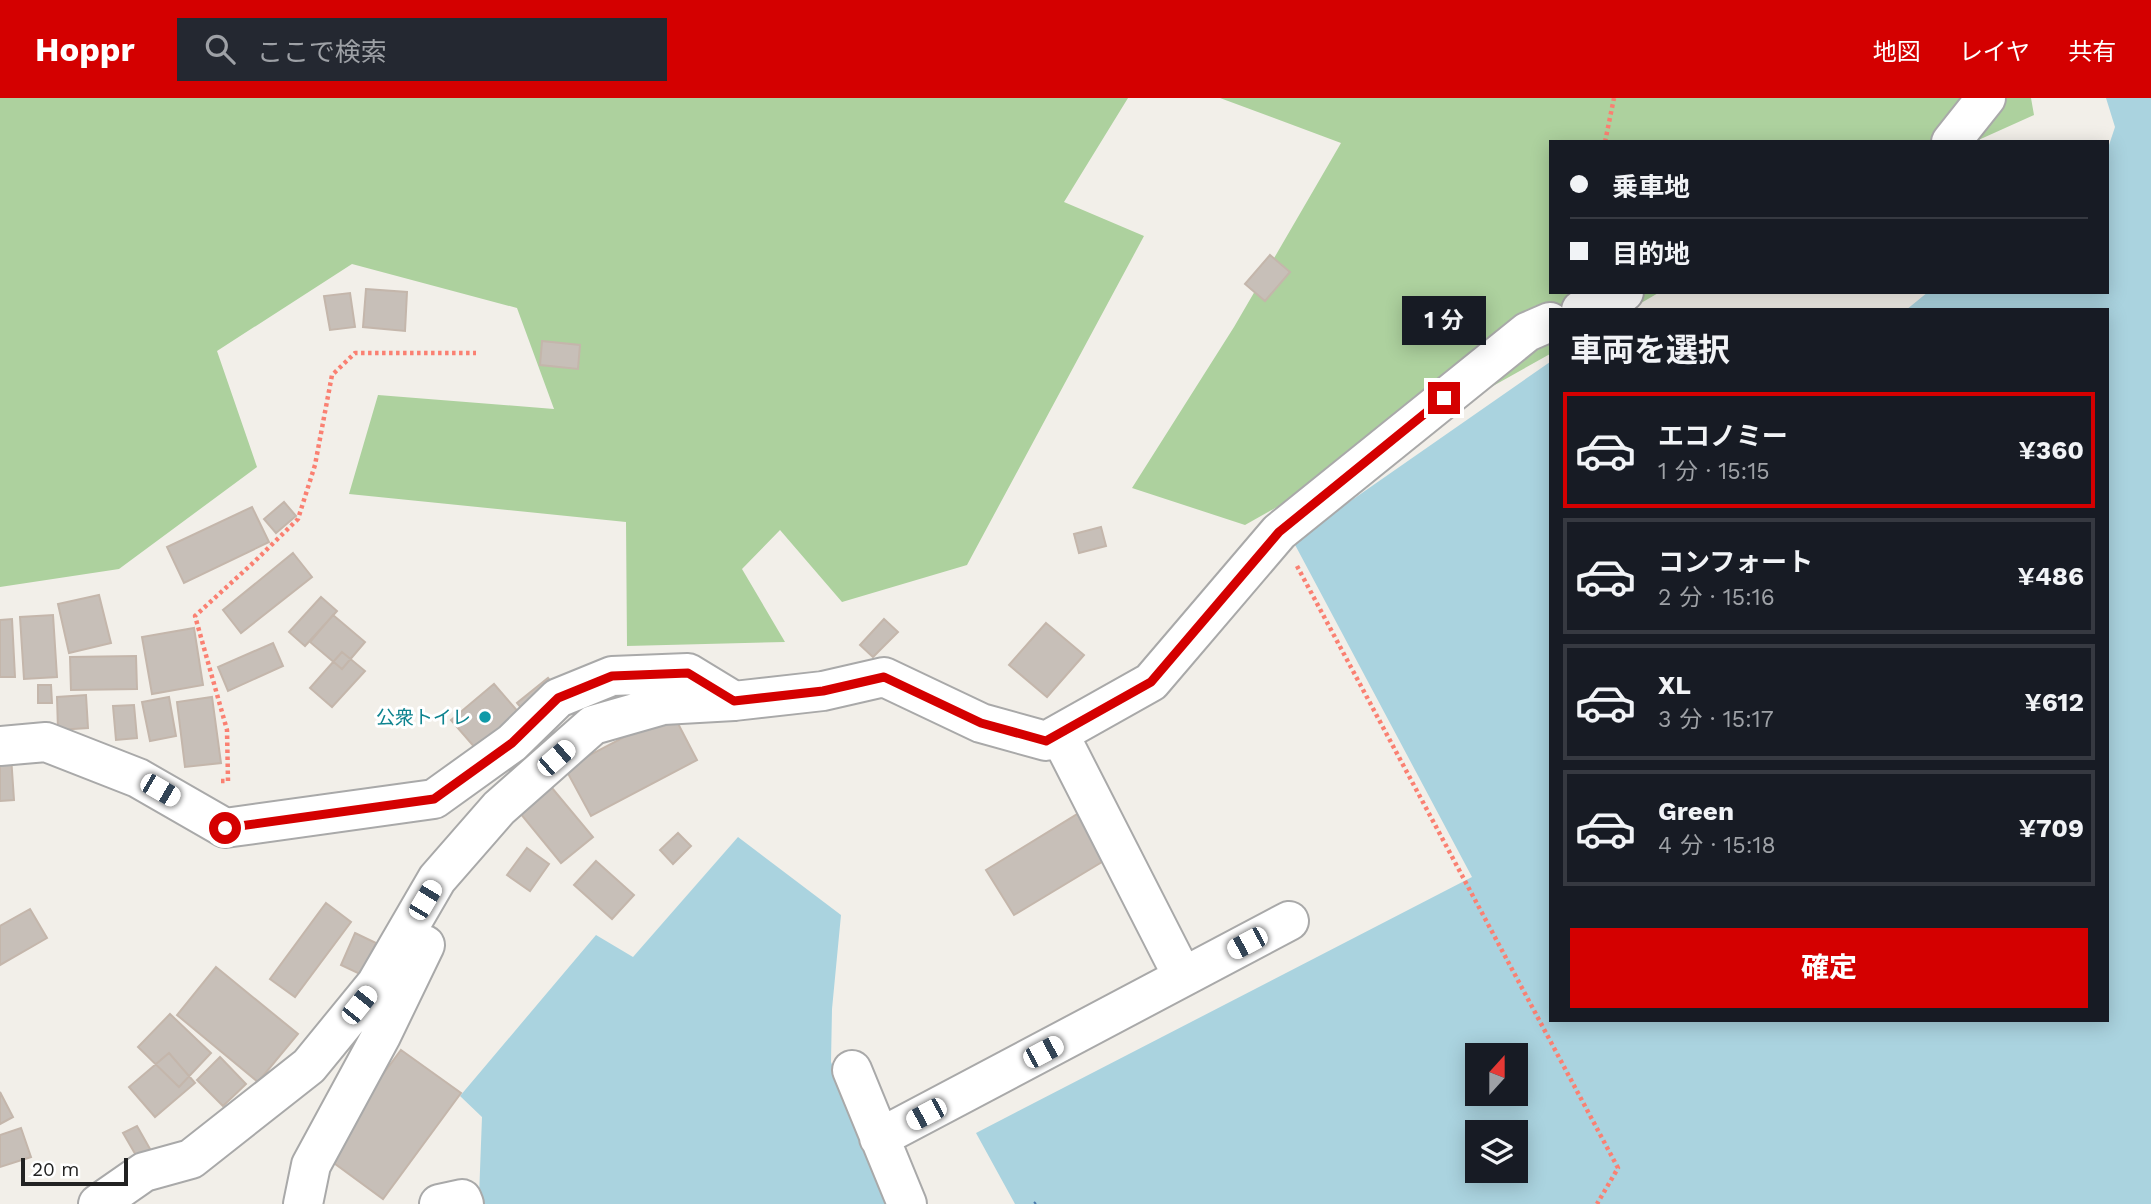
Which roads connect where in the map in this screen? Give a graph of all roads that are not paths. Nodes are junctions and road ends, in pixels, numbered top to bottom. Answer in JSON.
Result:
{"nodes":[{"id":1,"x":1986,"y":98,"type":"edge"},
{"id":2,"x":1953,"y":140,"type":"edge"},
{"id":3,"x":1619,"y":294,"type":"edge"},
{"id":4,"x":1586,"y":308,"type":"edge"},
{"id":5,"x":1549,"y":322,"type":"edge"},
{"id":6,"x":734,"y":701,"type":"junction"},
{"id":7,"x":1059,"y":734,"type":"junction"},
{"id":8,"x":0,"y":746,"type":"edge"},
{"id":9,"x":437,"y":879,"type":"junction"},
{"id":10,"x":1289,"y":921,"type":"dead end"},
{"id":11,"x":1183,"y":977,"type":"junction"},
{"id":12,"x":852,"y":1070,"type":"dead end"},
{"id":13,"x":879,"y":1138,"type":"junction"},
{"id":14,"x":98,"y":1204,"type":"edge"},
{"id":15,"x":303,"y":1204,"type":"edge"},
{"id":16,"x":439,"y":1204,"type":"edge"},
{"id":17,"x":464,"y":1204,"type":"edge"},
{"id":18,"x":907,"y":1204,"type":"edge"}],
"edges":[{"from":1,"to":2,"type":"street"},
{"from":3,"to":4,"type":"street"},
{"from":5,"to":7,"type":"street"},
{"from":6,"to":7,"type":"street"},
{"from":6,"to":8,"type":"street"},
{"from":6,"to":9,"type":"street"},
{"from":7,"to":11,"type":"street"},
{"from":9,"to":14,"type":"street"},
{"from":9,"to":15,"type":"street"},
{"from":10,"to":11,"type":"street"},
{"from":11,"to":13,"type":"street"},
{"from":12,"to":13,"type":"street"},
{"from":13,"to":18,"type":"street"},
{"from":16,"to":17,"type":"street"}]}
